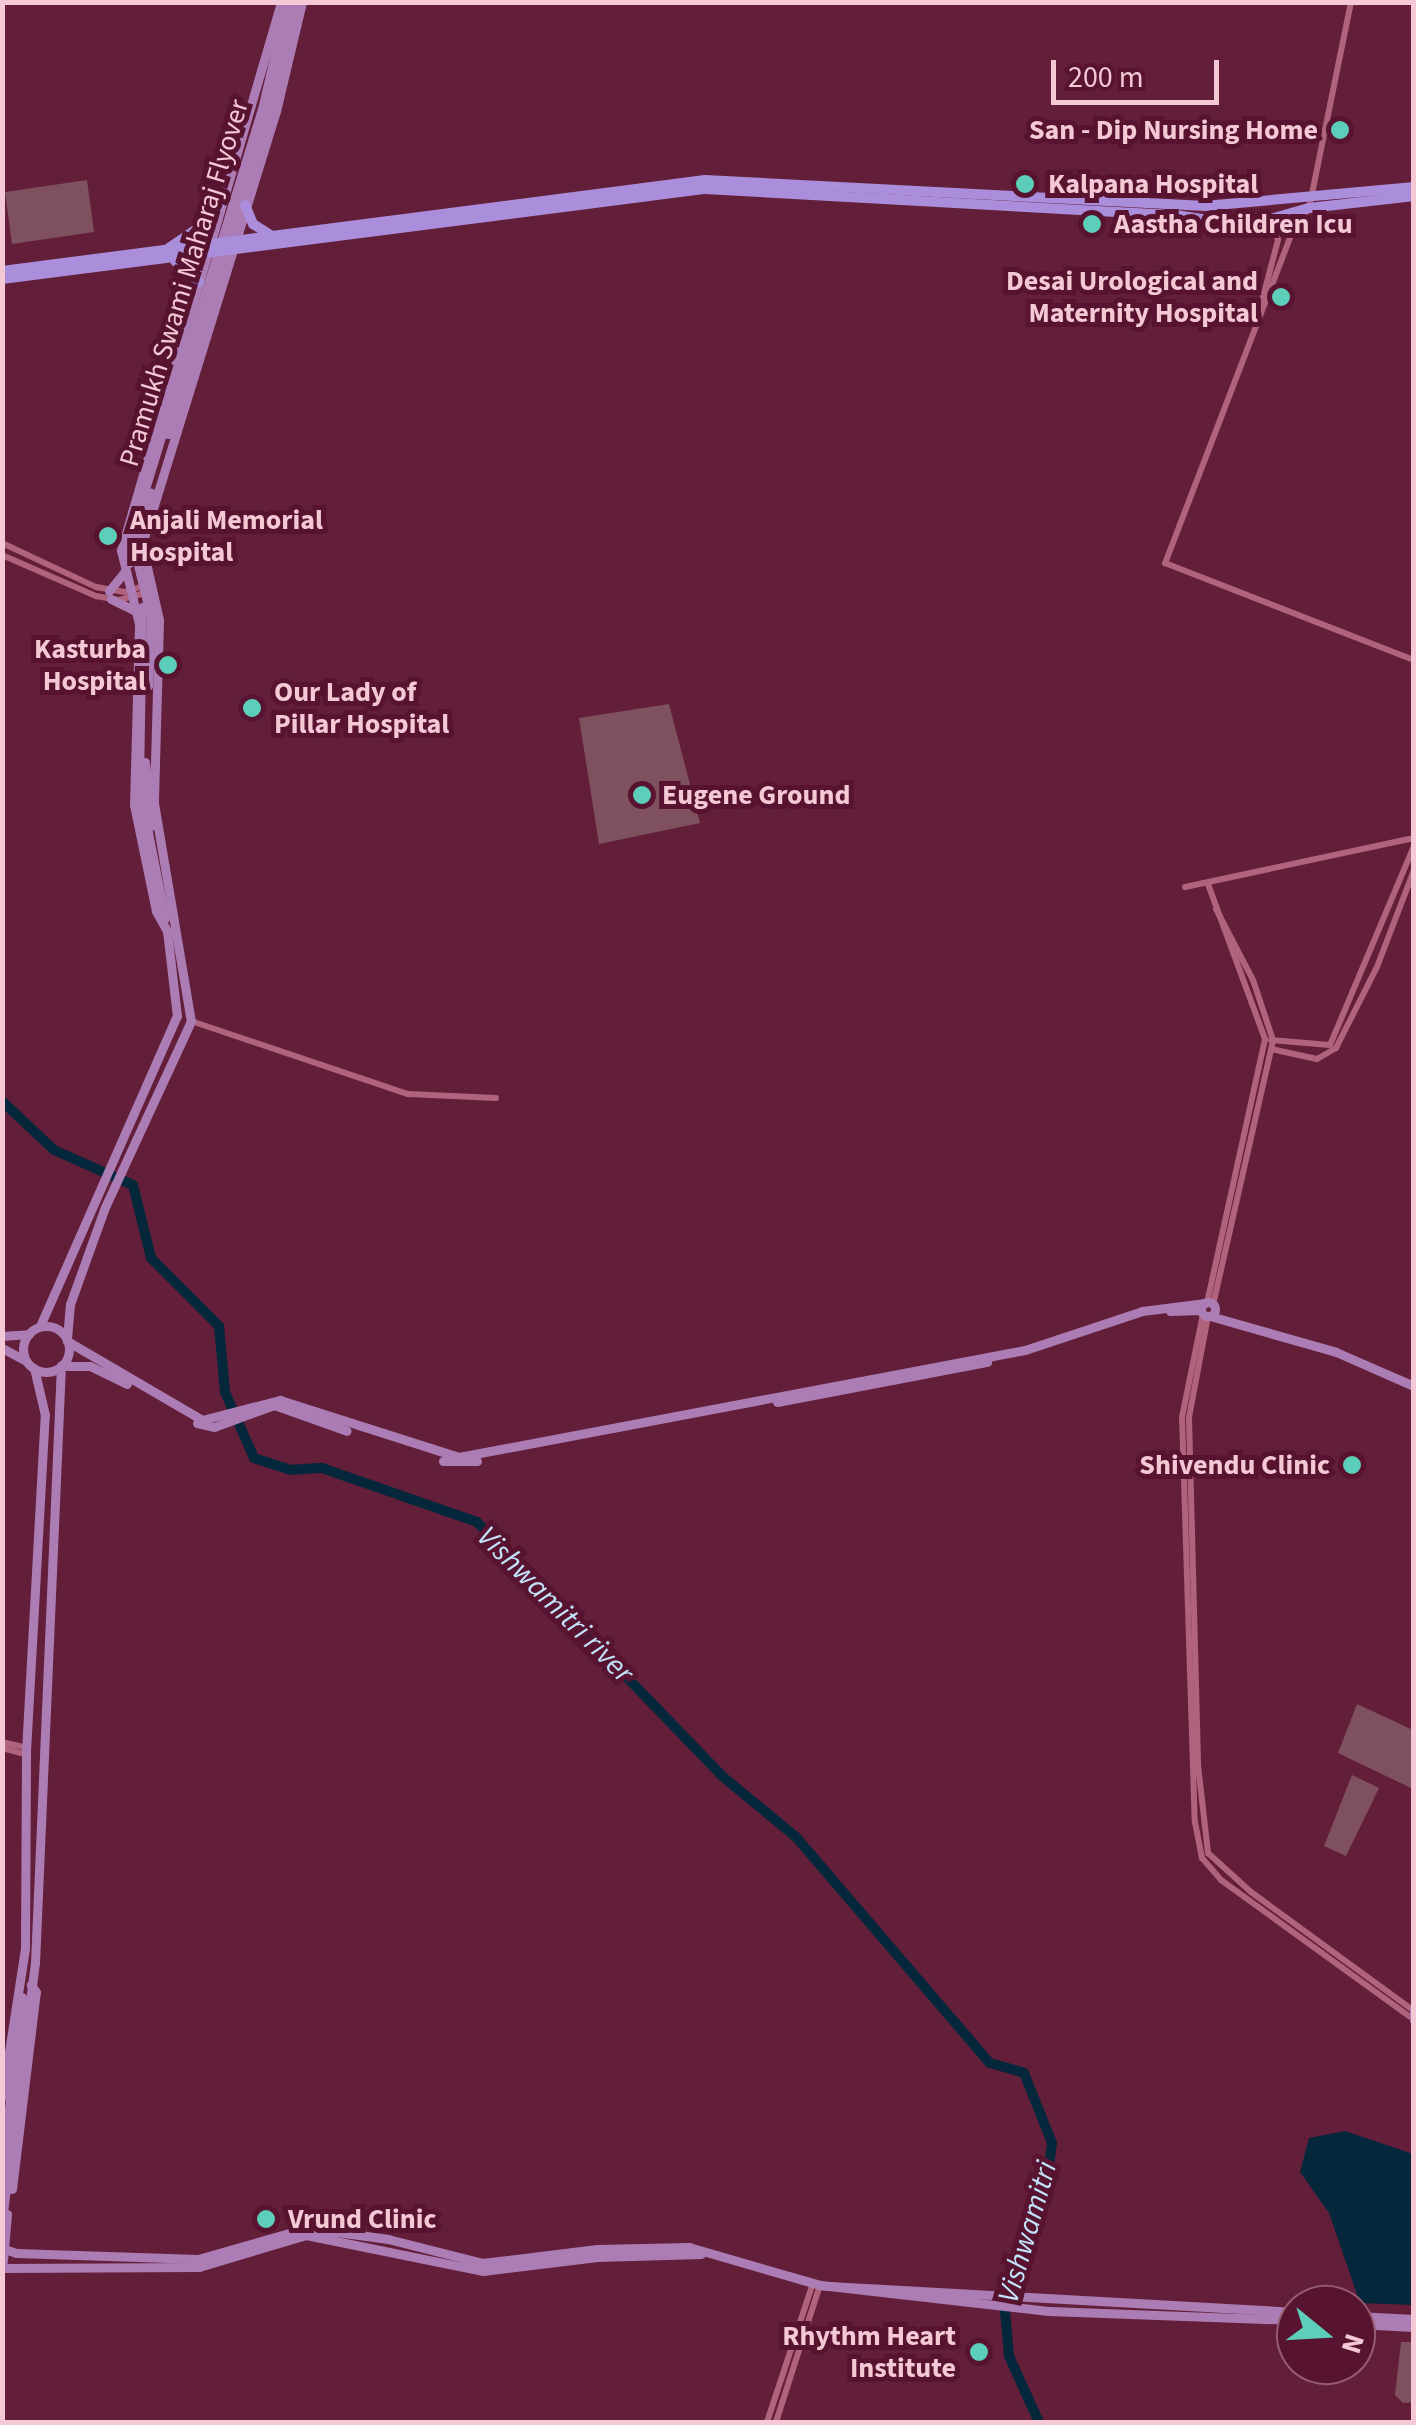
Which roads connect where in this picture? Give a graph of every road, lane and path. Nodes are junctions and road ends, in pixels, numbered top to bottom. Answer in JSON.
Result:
{"nodes":[{"id":1,"x":284,"y":2,"type":"edge"},
{"id":2,"x":298,"y":2,"type":"edge"},
{"id":3,"x":1351,"y":2,"type":"edge"},
{"id":4,"x":1414,"y":186,"type":"edge"},
{"id":5,"x":226,"y":196,"type":"junction"},
{"id":6,"x":1414,"y":196,"type":"edge"},
{"id":7,"x":1310,"y":202,"type":"junction"},
{"id":8,"x":1226,"y":204,"type":"junction"},
{"id":9,"x":246,"y":205,"type":"junction"},
{"id":10,"x":1226,"y":223,"type":"junction"},
{"id":11,"x":1261,"y":225,"type":"junction"},
{"id":12,"x":274,"y":237,"type":"junction"},
{"id":13,"x":232,"y":247,"type":"junction"},
{"id":14,"x":209,"y":250,"type":"junction"},
{"id":15,"x":168,"y":255,"type":"junction"},
{"id":16,"x":2,"y":271,"type":"edge"},
{"id":17,"x":2,"y":279,"type":"edge"},
{"id":18,"x":200,"y":282,"type":"junction"},
{"id":19,"x":1257,"y":321,"type":"junction"},
{"id":20,"x":2,"y":544,"type":"edge"},
{"id":21,"x":2,"y":556,"type":"edge"},
{"id":22,"x":125,"y":571,"type":"junction"},
{"id":23,"x":150,"y":588,"type":"junction"},
{"id":24,"x":132,"y":594,"type":"junction"},
{"id":25,"x":110,"y":595,"type":"junction"},
{"id":26,"x":138,"y":612,"type":"junction"},
{"id":27,"x":1414,"y":660,"type":"edge"},
{"id":28,"x":1414,"y":838,"type":"edge"},
{"id":29,"x":1414,"y":846,"type":"edge"},
{"id":30,"x":1414,"y":870,"type":"edge"},
{"id":31,"x":1208,"y":884,"type":"junction"},
{"id":32,"x":1186,"y":887,"type":"dead end"},
{"id":33,"x":167,"y":912,"type":"junction"},
{"id":34,"x":171,"y":928,"type":"junction"},
{"id":35,"x":176,"y":1016,"type":"junction"},
{"id":36,"x":191,"y":1020,"type":"junction"},
{"id":37,"x":1268,"y":1044,"type":"junction"},
{"id":38,"x":496,"y":1098,"type":"dead end"},
{"id":39,"x":128,"y":1144,"type":"junction"},
{"id":40,"x":100,"y":1204,"type":"junction"},
{"id":41,"x":1210,"y":1310,"type":"junction"},
{"id":42,"x":40,"y":1326,"type":"junction"},
{"id":43,"x":28,"y":1334,"type":"junction"},
{"id":44,"x":2,"y":1336,"type":"edge"},
{"id":45,"x":67,"y":1341,"type":"junction"},
{"id":46,"x":2,"y":1348,"type":"edge"},
{"id":47,"x":30,"y":1365,"type":"junction"},
{"id":48,"x":61,"y":1366,"type":"junction"},
{"id":49,"x":1414,"y":1386,"type":"edge"},
{"id":50,"x":212,"y":1424,"type":"junction"},
{"id":51,"x":2,"y":1745,"type":"edge"},
{"id":52,"x":26,"y":1751,"type":"junction"},
{"id":53,"x":27,"y":1984,"type":"junction"},
{"id":54,"x":25,"y":2001,"type":"junction"},
{"id":55,"x":1413,"y":2013,"type":"edge"},
{"id":56,"x":2,"y":2097,"type":"edge"},
{"id":57,"x":2,"y":2168,"type":"edge"},
{"id":58,"x":2,"y":2220,"type":"edge"},
{"id":59,"x":3,"y":2249,"type":"edge"},
{"id":60,"x":713,"y":2254,"type":"junction"},
{"id":61,"x":2,"y":2268,"type":"edge"},
{"id":62,"x":817,"y":2284,"type":"junction"},
{"id":63,"x":1276,"y":2311,"type":"edge"},
{"id":64,"x":1376,"y":2317,"type":"edge"},
{"id":65,"x":1276,"y":2319,"type":"edge"},
{"id":66,"x":1414,"y":2319,"type":"edge"},
{"id":67,"x":1376,"y":2325,"type":"edge"},
{"id":68,"x":1414,"y":2326,"type":"edge"},
{"id":69,"x":767,"y":2422,"type":"edge"},
{"id":70,"x":776,"y":2422,"type":"edge"}],
"edges":[{"from":1,"to":5,"type":"main road"},
{"from":1,"to":33,"type":"main road","name":"Pramukh Swami Maharaj Flyover"},
{"from":2,"to":9,"type":"main road"},
{"from":2,"to":33,"type":"main road","name":"Pramukh Swami Maharaj Flyover"},
{"from":3,"to":7,"type":"street"},
{"from":4,"to":7,"type":"highway"},
{"from":5,"to":14,"type":"main road"},
{"from":5,"to":15,"type":"highway"},
{"from":6,"to":7,"type":"highway"},
{"from":7,"to":8,"type":"highway"},
{"from":7,"to":11,"type":"highway"},
{"from":7,"to":19,"type":"street"},
{"from":8,"to":10,"type":"highway"},
{"from":8,"to":12,"type":"highway"},
{"from":9,"to":12,"type":"highway"},
{"from":9,"to":13,"type":"main road"},
{"from":10,"to":11,"type":"highway"},
{"from":10,"to":13,"type":"highway"},
{"from":11,"to":19,"type":"street"},
{"from":12,"to":13,"type":"highway"},
{"from":13,"to":14,"type":"highway"},
{"from":13,"to":23,"type":"main road"},
{"from":14,"to":15,"type":"highway"},
{"from":14,"to":18,"type":"main road"},
{"from":15,"to":16,"type":"highway"},
{"from":15,"to":17,"type":"highway"},
{"from":15,"to":18,"type":"highway"},
{"from":18,"to":22,"type":"main road"},
{"from":19,"to":27,"type":"street"},
{"from":20,"to":25,"type":"street"},
{"from":21,"to":25,"type":"street"},
{"from":22,"to":24,"type":"main road"},
{"from":22,"to":25,"type":"main road"},
{"from":23,"to":24,"type":"street"},
{"from":23,"to":34,"type":"main road"},
{"from":24,"to":25,"type":"street"},
{"from":24,"to":26,"type":"main road"},
{"from":25,"to":26,"type":"main road"},
{"from":26,"to":34,"type":"main road"},
{"from":28,"to":31,"type":"street"},
{"from":29,"to":37,"type":"street"},
{"from":30,"to":37,"type":"street"},
{"from":31,"to":32,"type":"street"},
{"from":31,"to":37,"type":"street"},
{"from":33,"to":34,"type":"main road","name":"Pramukh Swami Maharaj Flyover"},
{"from":34,"to":35,"type":"main road"},
{"from":34,"to":36,"type":"main road"},
{"from":35,"to":36,"type":"main road"},
{"from":35,"to":39,"type":"main road"},
{"from":36,"to":38,"type":"street"},
{"from":36,"to":39,"type":"main road"},
{"from":37,"to":41,"type":"street"},
{"from":39,"to":40,"type":"main road"},
{"from":40,"to":42,"type":"main road"},
{"from":40,"to":45,"type":"main road"},
{"from":41,"to":49,"type":"main road"},
{"from":41,"to":50,"type":"main road"},
{"from":41,"to":55,"type":"street"},
{"from":42,"to":43,"type":"main road"},
{"from":42,"to":45,"type":"main road"},
{"from":43,"to":44,"type":"main road"},
{"from":43,"to":47,"type":"main road"},
{"from":45,"to":48,"type":"main road"},
{"from":45,"to":50,"type":"main road"},
{"from":46,"to":47,"type":"main road"},
{"from":47,"to":48,"type":"main road"},
{"from":47,"to":52,"type":"main road"},
{"from":48,"to":50,"type":"main road"},
{"from":48,"to":53,"type":"main road"},
{"from":51,"to":52,"type":"street"},
{"from":52,"to":53,"type":"main road"},
{"from":53,"to":54,"type":"main road"},
{"from":53,"to":56,"type":"main road"},
{"from":53,"to":59,"type":"main road"},
{"from":54,"to":57,"type":"main road"},
{"from":54,"to":58,"type":"main road"},
{"from":59,"to":60,"type":"main road"},
{"from":59,"to":61,"type":"main road"},
{"from":60,"to":61,"type":"main road"},
{"from":60,"to":62,"type":"main road"},
{"from":62,"to":63,"type":"main road"},
{"from":62,"to":65,"type":"main road"},
{"from":62,"to":69,"type":"street"},
{"from":62,"to":70,"type":"street"},
{"from":64,"to":66,"type":"main road"},
{"from":67,"to":68,"type":"main road"}]}
